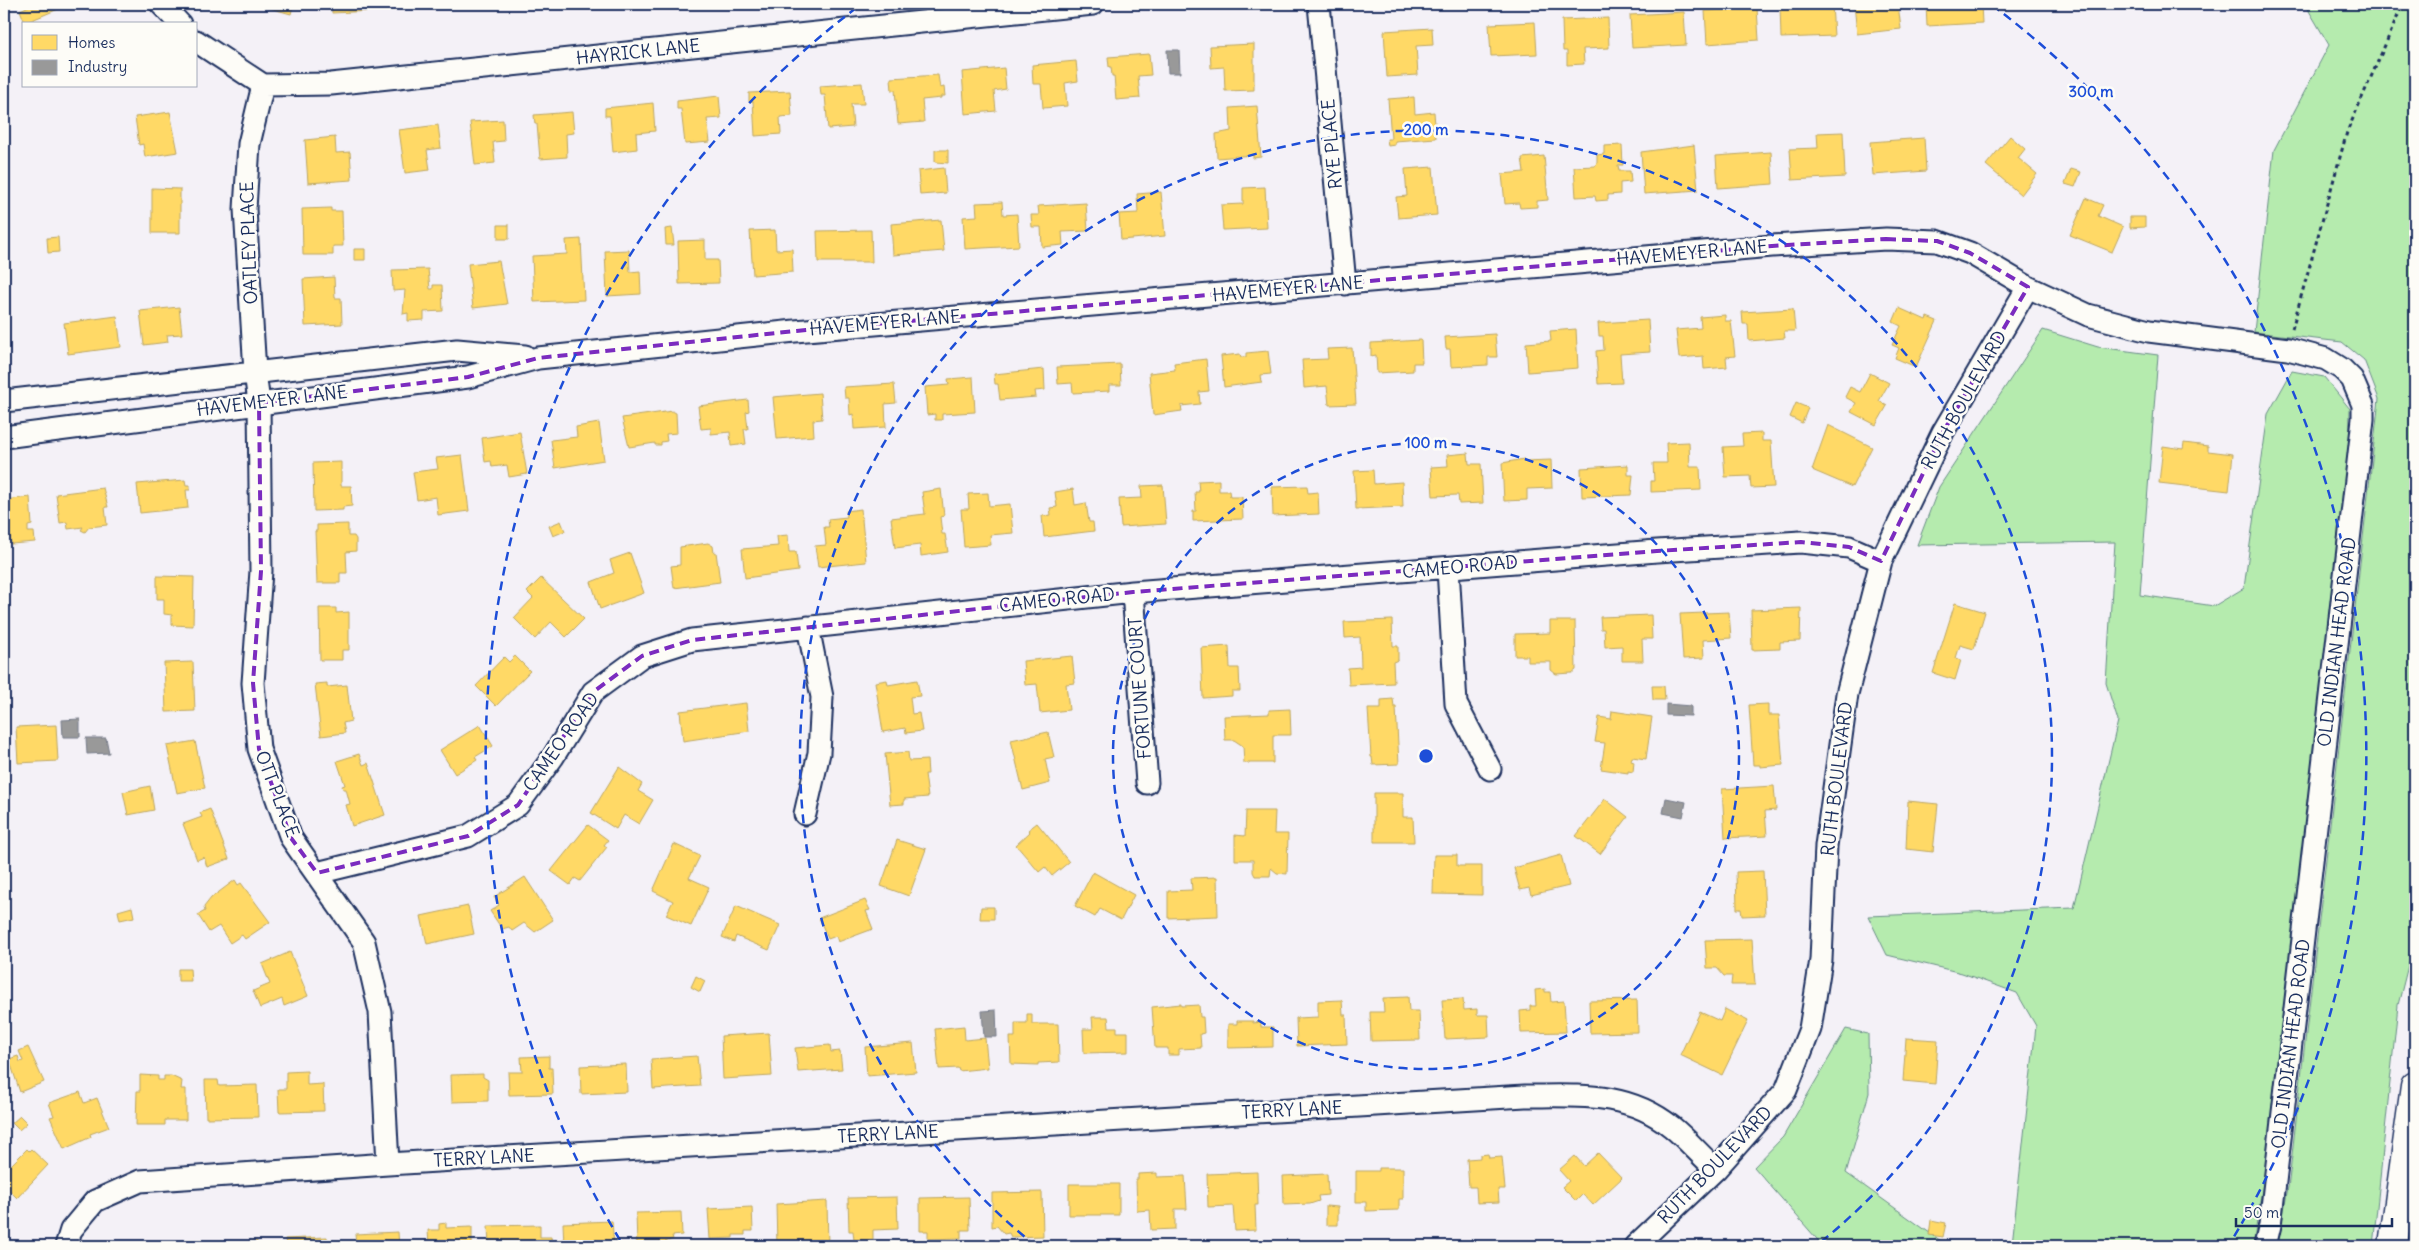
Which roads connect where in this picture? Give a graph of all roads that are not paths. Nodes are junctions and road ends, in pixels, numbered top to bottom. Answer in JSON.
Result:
{"nodes":[{"id":1,"x":161,"y":4,"type":"edge"},
{"id":2,"x":1093,"y":4,"type":"edge"},
{"id":3,"x":1319,"y":4,"type":"edge"},
{"id":4,"x":178,"y":22,"type":"edge"},
{"id":5,"x":198,"y":42,"type":"edge"},
{"id":6,"x":263,"y":85,"type":"junction"},
{"id":7,"x":1345,"y":284,"type":"junction"},
{"id":8,"x":2028,"y":287,"type":"junction"},
{"id":9,"x":538,"y":358,"type":"junction"},
{"id":10,"x":255,"y":372,"type":"junction"},
{"id":11,"x":4,"y":401,"type":"edge"},
{"id":12,"x":259,"y":402,"type":"junction"},
{"id":13,"x":4,"y":437,"type":"edge"},
{"id":14,"x":1881,"y":562,"type":"junction"},
{"id":15,"x":1448,"y":568,"type":"junction"},
{"id":16,"x":1133,"y":592,"type":"junction"},
{"id":17,"x":808,"y":627,"type":"junction"},
{"id":18,"x":1490,"y":769,"type":"dead end"},
{"id":19,"x":1148,"y":783,"type":"dead end"},
{"id":20,"x":805,"y":814,"type":"dead end"},
{"id":21,"x":317,"y":874,"type":"junction"},
{"id":22,"x":2415,"y":1086,"type":"edge"},
{"id":23,"x":388,"y":1164,"type":"junction"},
{"id":24,"x":1716,"y":1170,"type":"junction"},
{"id":25,"x":66,"y":1246,"type":"edge"},
{"id":26,"x":1635,"y":1246,"type":"edge"},
{"id":27,"x":2265,"y":1246,"type":"edge"},
{"id":28,"x":2393,"y":1246,"type":"edge"}],
"edges":[{"from":1,"to":4,"type":"street"},
{"from":2,"to":6,"type":"street","name":"HAYRICK LANE"},
{"from":3,"to":7,"type":"street","name":"RYE PLACE"},
{"from":5,"to":6,"type":"street"},
{"from":6,"to":10,"type":"street","name":"OATLEY PLACE"},
{"from":7,"to":8,"type":"street","name":"HAVEMEYER LANE"},
{"from":7,"to":9,"type":"street","name":"HAVEMEYER LANE"},
{"from":8,"to":14,"type":"street","name":"RUTH BOULEVARD"},
{"from":8,"to":27,"type":"street","name":"OLD INDIAN HEAD ROAD"},
{"from":9,"to":10,"type":"street","name":"HAVEMEYER LANE"},
{"from":9,"to":12,"type":"street","name":"HAVEMEYER LANE"},
{"from":10,"to":11,"type":"street","name":"HAVEMEYER LANE"},
{"from":10,"to":12,"type":"street","name":"OATLEY PLACE"},
{"from":12,"to":13,"type":"street","name":"HAVEMEYER LANE"},
{"from":12,"to":21,"type":"street","name":"OTT PLACE"},
{"from":14,"to":15,"type":"street","name":"CAMEO ROAD"},
{"from":14,"to":24,"type":"street","name":"RUTH BOULEVARD"},
{"from":15,"to":16,"type":"street","name":"CAMEO ROAD"},
{"from":15,"to":18,"type":"street"},
{"from":16,"to":17,"type":"street","name":"CAMEO ROAD"},
{"from":16,"to":19,"type":"street","name":"FORTUNE COURT"},
{"from":17,"to":20,"type":"street"},
{"from":17,"to":21,"type":"street","name":"CAMEO ROAD"},
{"from":21,"to":23,"type":"street","name":"OTT PLACE"},
{"from":22,"to":28,"type":"highway"},
{"from":23,"to":24,"type":"street","name":"TERRY LANE"},
{"from":23,"to":25,"type":"street","name":"TERRY LANE"},
{"from":24,"to":26,"type":"street","name":"RUTH BOULEVARD"}]}
